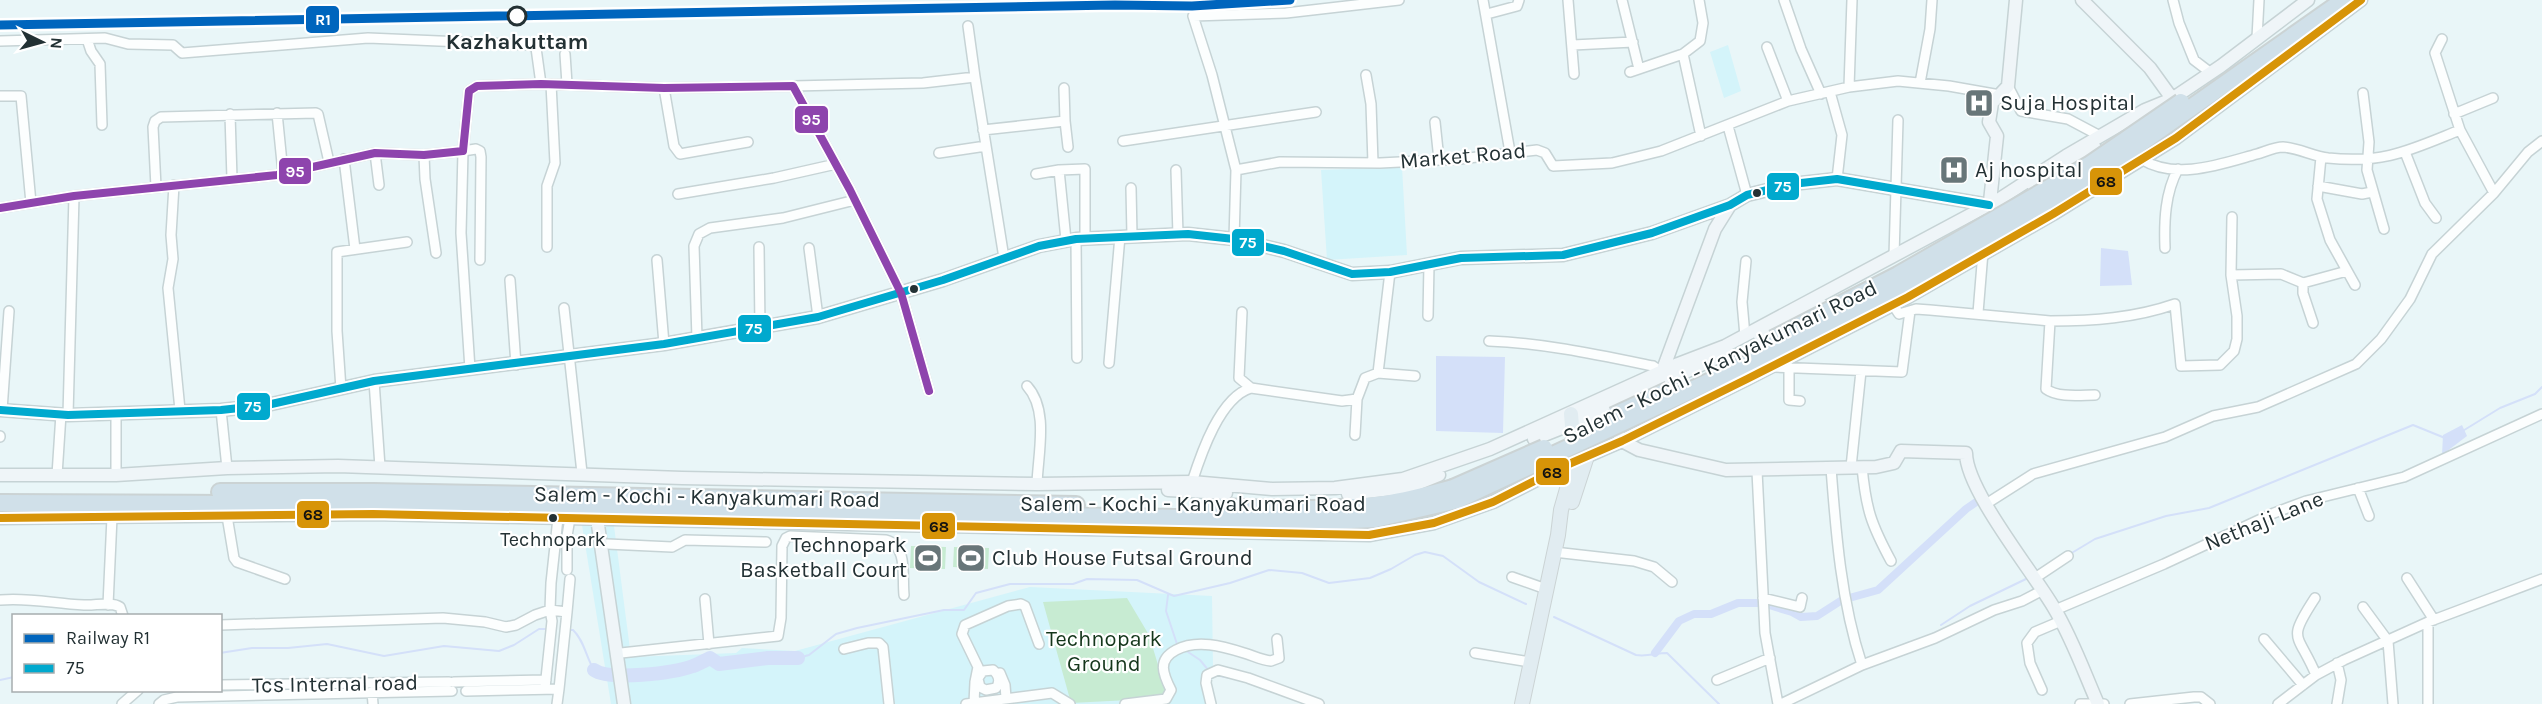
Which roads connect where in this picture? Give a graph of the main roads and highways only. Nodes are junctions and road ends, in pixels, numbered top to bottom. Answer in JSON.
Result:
{"nodes":[{"id":1,"x":2016,"y":0,"type":"edge"},
{"id":2,"x":2082,"y":0,"type":"edge"},
{"id":3,"x":2307,"y":0,"type":"edge"},
{"id":4,"x":2326,"y":0,"type":"edge"},
{"id":5,"x":2344,"y":0,"type":"edge"},
{"id":6,"x":2361,"y":0,"type":"edge"},
{"id":7,"x":2172,"y":99,"type":"junction"},
{"id":8,"x":2187,"y":126,"type":"junction"},
{"id":9,"x":1730,"y":205,"type":"junction"},
{"id":10,"x":1989,"y":210,"type":"junction"},
{"id":11,"x":1689,"y":218,"type":"junction"},
{"id":12,"x":1715,"y":229,"type":"junction"},
{"id":13,"x":1983,"y":250,"type":"junction"},
{"id":14,"x":1662,"y":372,"type":"junction"},
{"id":15,"x":1608,"y":401,"type":"junction"},
{"id":16,"x":1,"y":410,"type":"edge"},
{"id":17,"x":1575,"y":417,"type":"junction"},
{"id":18,"x":1620,"y":437,"type":"junction"},
{"id":19,"x":1574,"y":458,"type":"junction"},
{"id":20,"x":240,"y":468,"type":"junction"},
{"id":21,"x":0,"y":476,"type":"edge"},
{"id":22,"x":0,"y":492,"type":"edge"},
{"id":23,"x":172,"y":498,"type":"junction"},
{"id":24,"x":0,"y":503,"type":"edge"},
{"id":25,"x":456,"y":516,"type":"junction"},
{"id":26,"x":0,"y":518,"type":"edge"},
{"id":27,"x":601,"y":518,"type":"junction"},
{"id":28,"x":620,"y":659,"type":"junction"},
{"id":29,"x":627,"y":704,"type":"edge"},
{"id":30,"x":1522,"y":704,"type":"edge"},
{"id":31,"x":2098,"y":704,"type":"edge"}],
"edges":[{"from":1,"to":10,"type":"main road"},
{"from":2,"to":7,"type":"main road"},
{"from":3,"to":7,"type":"main road"},
{"from":4,"to":23,"type":"highway","name":"Salem - Kochi - Kanyakumari Road","bridge":true},
{"from":5,"to":23,"type":"highway","name":"Salem - Kochi - Kanyakumari Road","bridge":true},
{"from":6,"to":8,"type":"main road"},
{"from":7,"to":8,"type":"main road"},
{"from":7,"to":10,"type":"main road"},
{"from":7,"to":10,"type":"main road"},
{"from":8,"to":13,"type":"main road"},
{"from":8,"to":13,"type":"main road"},
{"from":9,"to":10,"type":"main road"},
{"from":9,"to":11,"type":"main road"},
{"from":9,"to":12,"type":"main road"},
{"from":10,"to":13,"type":"main road"},
{"from":10,"to":14,"type":"main road"},
{"from":10,"to":15,"type":"main road"},
{"from":11,"to":12,"type":"main road"},
{"from":11,"to":16,"type":"main road"},
{"from":12,"to":14,"type":"main road"},
{"from":13,"to":18,"type":"main road"},
{"from":13,"to":18,"type":"main road"},
{"from":14,"to":15,"type":"main road"},
{"from":15,"to":17,"type":"main road"},
{"from":15,"to":18,"type":"main road"},
{"from":17,"to":19,"type":"main road"},
{"from":17,"to":20,"type":"main road"},
{"from":17,"to":20,"type":"main road"},
{"from":18,"to":19,"type":"main road"},
{"from":18,"to":31,"type":"main road"},
{"from":19,"to":25,"type":"main road"},
{"from":19,"to":27,"type":"main road"},
{"from":19,"to":30,"type":"main road"},
{"from":20,"to":21,"type":"main road"},
{"from":22,"to":23,"type":"highway","name":"Salem - Kochi - Kanyakumari Road"},
{"from":23,"to":24,"type":"highway","name":"Salem - Kochi - Kanyakumari Road"},
{"from":25,"to":26,"type":"main road"},
{"from":25,"to":27,"type":"main road"},
{"from":27,"to":28,"type":"main road"},
{"from":27,"to":28,"type":"main road"},
{"from":28,"to":29,"type":"main road"}]}
